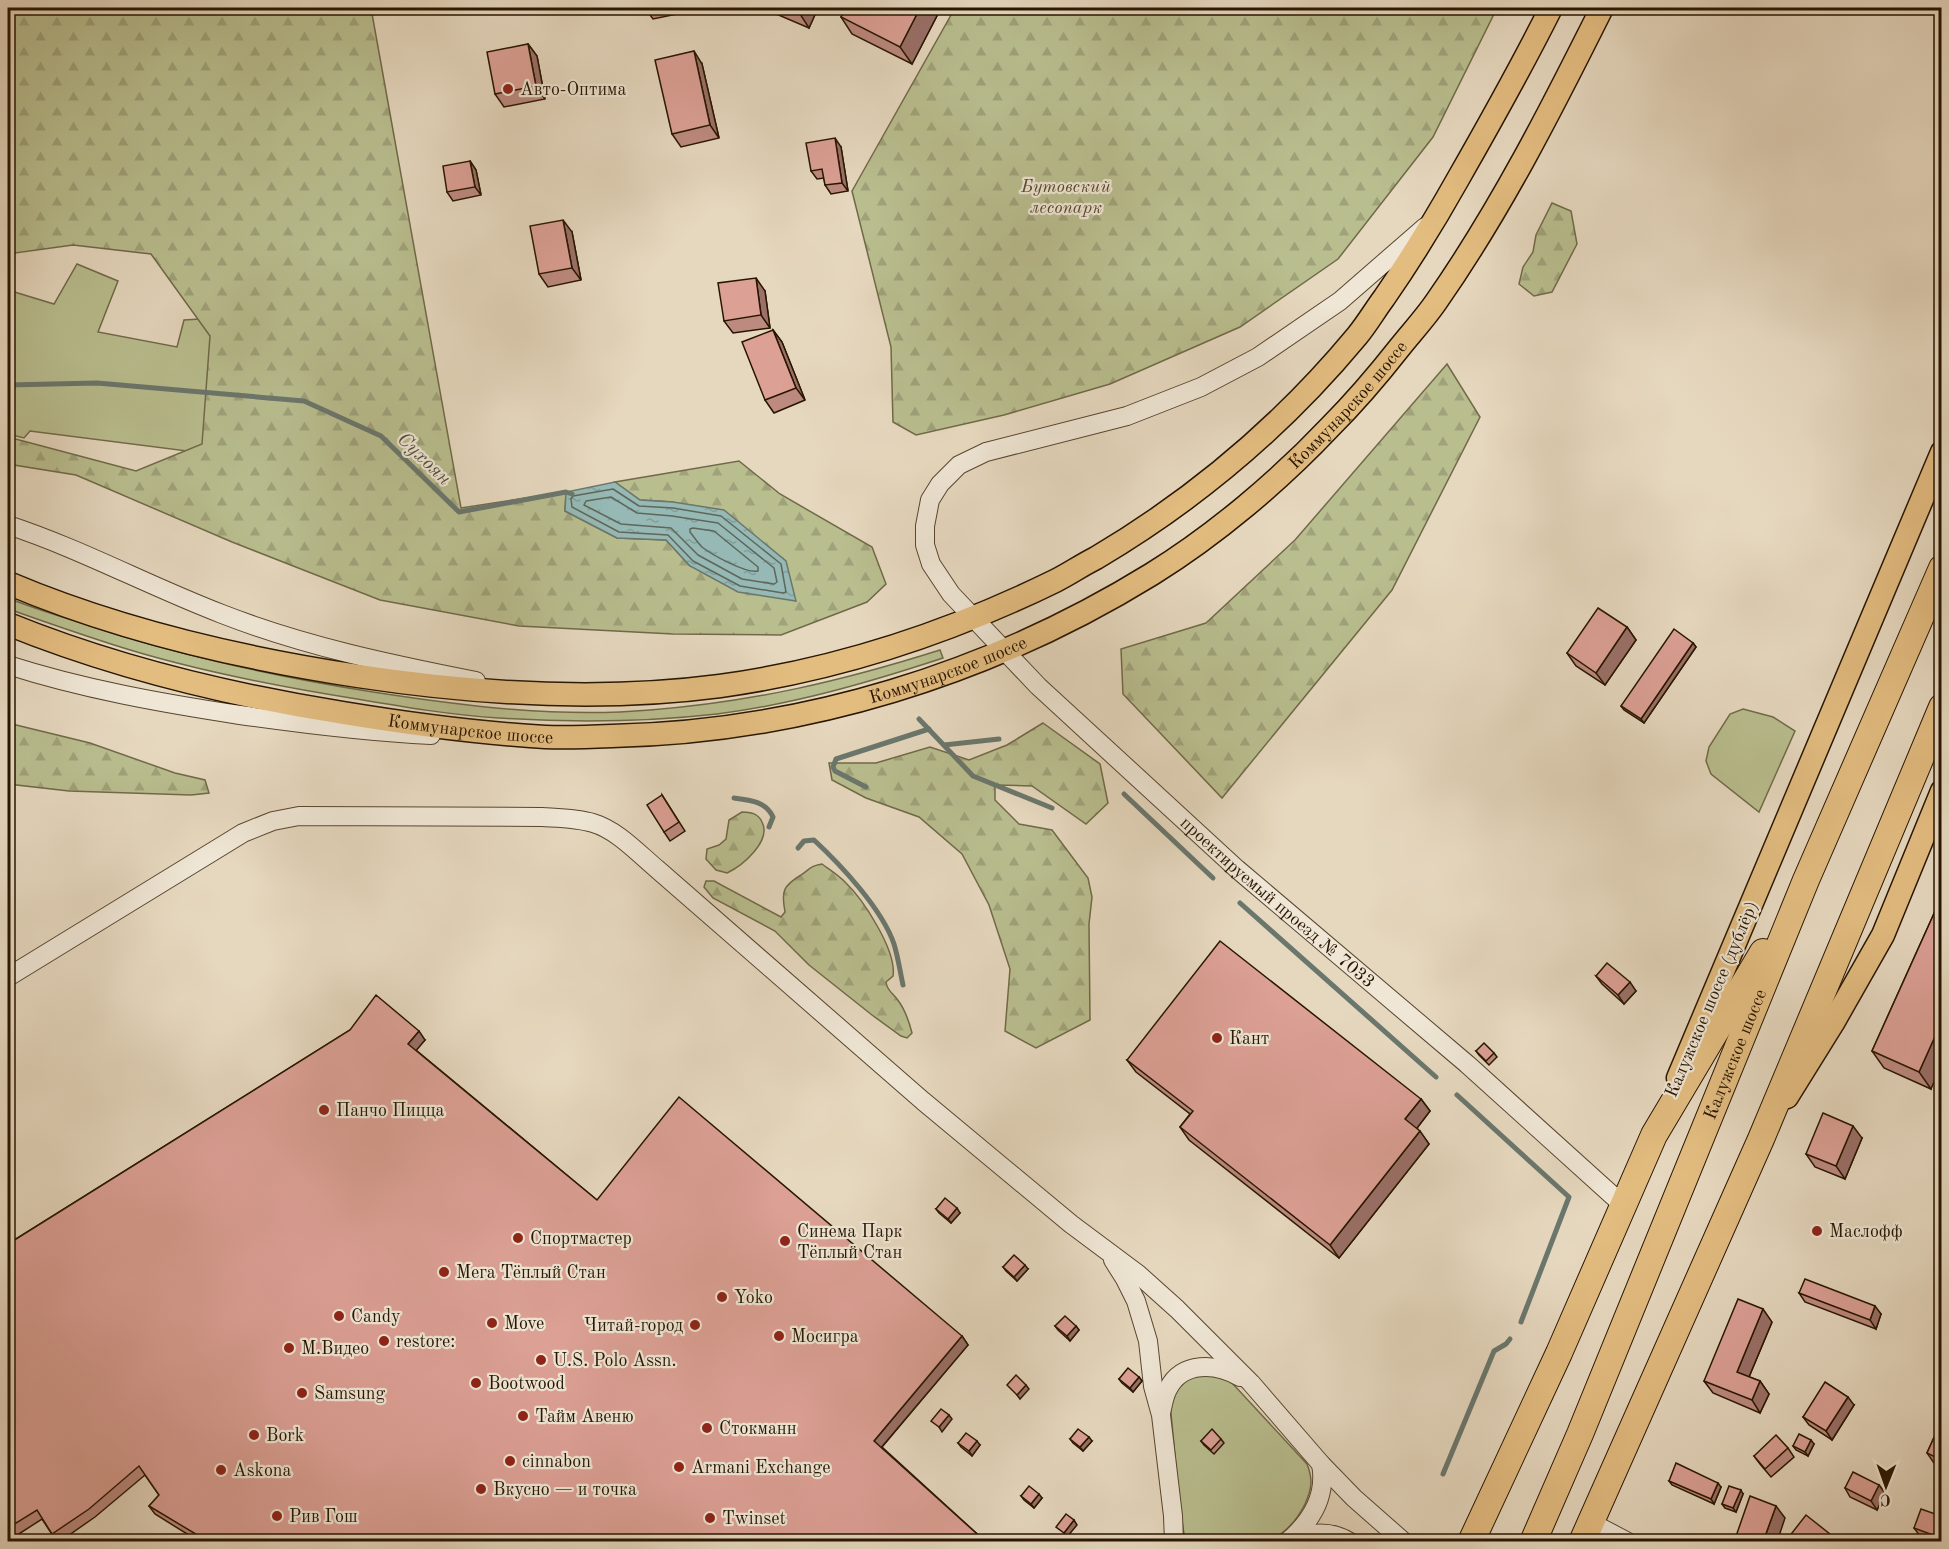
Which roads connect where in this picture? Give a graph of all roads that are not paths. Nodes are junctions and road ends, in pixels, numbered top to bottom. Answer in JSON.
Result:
{"nodes":[{"id":1,"x":1551,"y":8,"type":"edge"},
{"id":2,"x":1602,"y":8,"type":"edge"},
{"id":3,"x":1437,"y":216,"type":"junction"},
{"id":4,"x":1941,"y":452,"type":"edge"},
{"id":5,"x":8,"y":525,"type":"edge"},
{"id":6,"x":1941,"y":567,"type":"edge"},
{"id":7,"x":8,"y":583,"type":"edge"},
{"id":8,"x":972,"y":618,"type":"junction"},
{"id":9,"x":8,"y":624,"type":"edge"},
{"id":10,"x":1005,"y":651,"type":"junction"},
{"id":11,"x":8,"y":665,"type":"edge"},
{"id":12,"x":536,"y":693,"type":"junction"},
{"id":13,"x":1941,"y":706,"type":"edge"},
{"id":14,"x":546,"y":737,"type":"junction"},
{"id":15,"x":1941,"y":791,"type":"edge"},
{"id":16,"x":1806,"y":880,"type":"junction"},
{"id":17,"x":8,"y":977,"type":"edge"},
{"id":18,"x":1654,"y":1134,"type":"junction"},
{"id":19,"x":1761,"y":1139,"type":"junction"},
{"id":20,"x":1623,"y":1205,"type":"junction"},
{"id":21,"x":1109,"y":1254,"type":"junction"},
{"id":22,"x":1251,"y":1383,"type":"junction"},
{"id":23,"x":1161,"y":1415,"type":"junction"},
{"id":24,"x":1320,"y":1464,"type":"junction"},
{"id":25,"x":1173,"y":1516,"type":"junction"},
{"id":26,"x":1586,"y":1532,"type":"edge"},
{"id":27,"x":1289,"y":1540,"type":"edge"},
{"id":28,"x":1174,"y":1542,"type":"edge"},
{"id":29,"x":1180,"y":1542,"type":"edge"},
{"id":30,"x":1350,"y":1542,"type":"edge"},
{"id":31,"x":1404,"y":1542,"type":"edge"},
{"id":32,"x":1471,"y":1542,"type":"edge"},
{"id":33,"x":1533,"y":1542,"type":"edge"},
{"id":34,"x":1628,"y":1542,"type":"edge"}],
"edges":[{"from":1,"to":3,"type":"main road","name":"Коммунарское шоссе"},
{"from":2,"to":10,"type":"main road","name":"Коммунарское шоссе"},
{"from":3,"to":8,"type":"main road","name":"Коммунарское шоссе"},
{"from":3,"to":8,"type":"street","name":"проектируемый проезд № 7033"},
{"from":4,"to":18,"type":"main road","name":"Калужское шоссе (дублёр)"},
{"from":5,"to":12,"type":"street"},
{"from":6,"to":16,"type":"highway","name":"Калужское шоссе"},
{"from":7,"to":12,"type":"main road","name":"Коммунарское шоссе"},
{"from":8,"to":10,"type":"street","name":"проектируемый проезд № 7033"},
{"from":8,"to":12,"type":"main road","name":"Коммунарское шоссе"},
{"from":9,"to":14,"type":"main road","name":"Коммунарское шоссе"},
{"from":10,"to":14,"type":"main road","name":"Коммунарское шоссе"},
{"from":10,"to":20,"type":"street","name":"проектируемый проезд № 7033"},
{"from":11,"to":14,"type":"street"},
{"from":13,"to":19,"type":"highway"},
{"from":15,"to":19,"type":"main road"},
{"from":16,"to":18,"type":"highway"},
{"from":16,"to":33,"type":"highway","name":"Калужское шоссе"},
{"from":17,"to":21,"type":"street"},
{"from":18,"to":20,"type":"highway","name":"Калужское шоссе (дублёр)"},
{"from":19,"to":26,"type":"highway"},
{"from":20,"to":32,"type":"highway","name":"Калужское шоссе (дублёр)"},
{"from":21,"to":22,"type":"street"},
{"from":21,"to":23,"type":"street"},
{"from":22,"to":23,"type":"street"},
{"from":22,"to":24,"type":"street"},
{"from":23,"to":25,"type":"street"},
{"from":24,"to":27,"type":"street"},
{"from":24,"to":31,"type":"street"},
{"from":25,"to":28,"type":"street"},
{"from":25,"to":29,"type":"street"},
{"from":26,"to":34,"type":"street"},
{"from":27,"to":30,"type":"street"}]}
